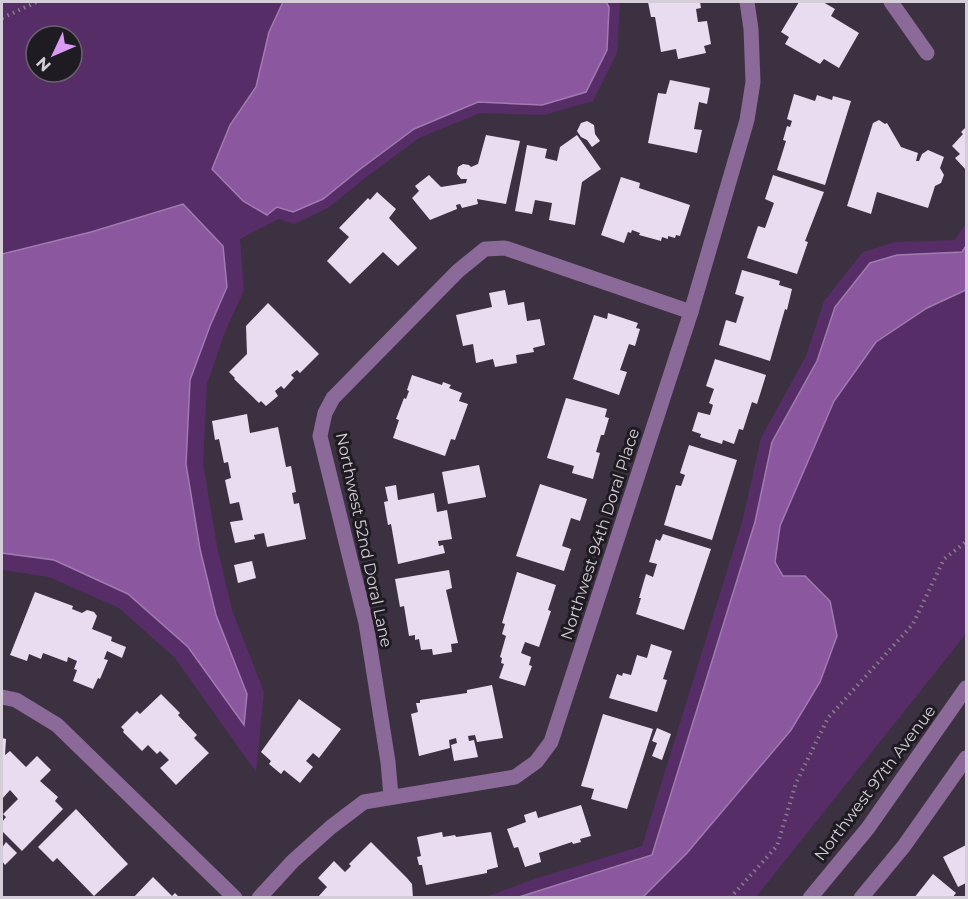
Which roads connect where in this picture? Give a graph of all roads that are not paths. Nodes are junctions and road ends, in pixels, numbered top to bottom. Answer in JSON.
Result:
{"nodes":[{"id":1,"x":747,"y":2,"type":"edge"},
{"id":2,"x":891,"y":2,"type":"edge"},
{"id":3,"x":927,"y":53,"type":"dead end"},
{"id":4,"x":691,"y":312,"type":"junction"},
{"id":5,"x":966,"y":688,"type":"edge"},
{"id":6,"x":2,"y":696,"type":"edge"},
{"id":7,"x":966,"y":758,"type":"edge"},
{"id":8,"x":391,"y":796,"type":"junction"},
{"id":9,"x":235,"y":897,"type":"edge"},
{"id":10,"x":259,"y":897,"type":"edge"},
{"id":11,"x":810,"y":897,"type":"edge"},
{"id":12,"x":861,"y":897,"type":"edge"}],
"edges":[{"from":1,"to":4,"type":"street","name":"Northwest 94th Doral Place"},
{"from":2,"to":3,"type":"street"},
{"from":4,"to":8,"type":"street","name":"Northwest 94th Doral Place"},
{"from":4,"to":8,"type":"street","name":"Northwest 52nd Doral Lane"},
{"from":5,"to":11,"type":"street","name":"Northwest 97th Avenue"},
{"from":6,"to":9,"type":"street"},
{"from":7,"to":12,"type":"street"},
{"from":8,"to":10,"type":"street","name":"Northwest 94th Doral Place"}]}
